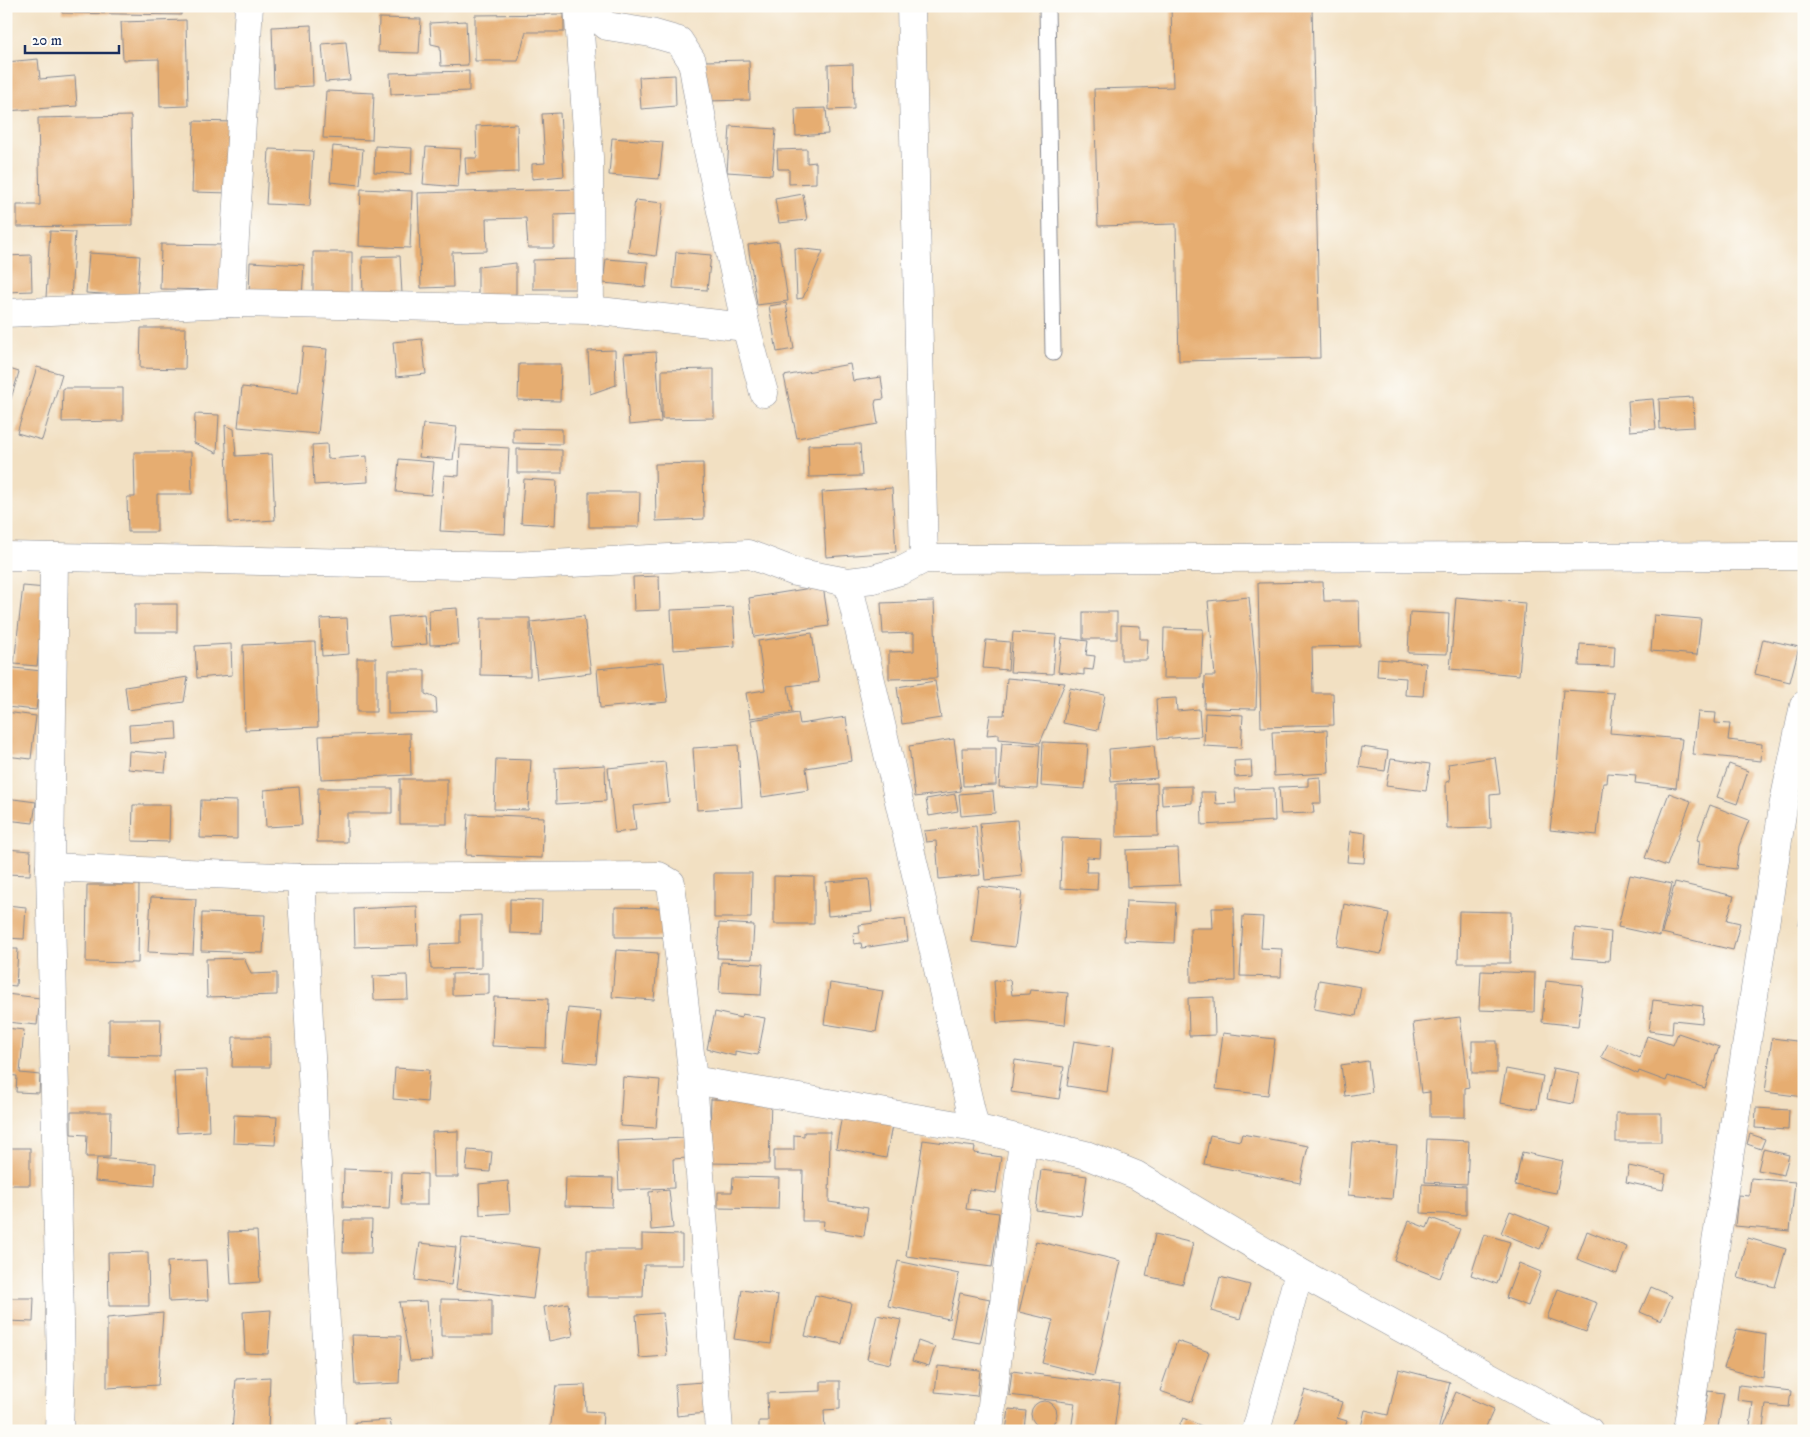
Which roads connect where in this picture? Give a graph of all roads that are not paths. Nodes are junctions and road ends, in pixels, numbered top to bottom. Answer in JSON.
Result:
{"nodes":[{"id":1,"x":249,"y":6,"type":"edge"},
{"id":2,"x":578,"y":6,"type":"edge"},
{"id":3,"x":583,"y":6,"type":"edge"},
{"id":4,"x":911,"y":6,"type":"edge"},
{"id":5,"x":1047,"y":6,"type":"edge"},
{"id":6,"x":231,"y":303,"type":"junction"},
{"id":7,"x":590,"y":310,"type":"junction"},
{"id":8,"x":6,"y":313,"type":"edge"},
{"id":9,"x":746,"y":327,"type":"junction"},
{"id":10,"x":1053,"y":353,"type":"dead end"},
{"id":11,"x":764,"y":393,"type":"dead end"},
{"id":12,"x":6,"y":556,"type":"edge"},
{"id":13,"x":1804,"y":556,"type":"edge"},
{"id":14,"x":54,"y":559,"type":"junction"},
{"id":15,"x":924,"y":559,"type":"junction"},
{"id":16,"x":848,"y":582,"type":"junction"},
{"id":17,"x":1804,"y":705,"type":"edge"},
{"id":18,"x":50,"y":867,"type":"junction"},
{"id":19,"x":301,"y":878,"type":"junction"},
{"id":20,"x":693,"y":1080,"type":"junction"},
{"id":21,"x":975,"y":1128,"type":"junction"},
{"id":22,"x":1023,"y":1141,"type":"junction"},
{"id":23,"x":1299,"y":1272,"type":"junction"},
{"id":24,"x":59,"y":1431,"type":"edge"},
{"id":25,"x":332,"y":1431,"type":"edge"},
{"id":26,"x":719,"y":1431,"type":"edge"},
{"id":27,"x":988,"y":1431,"type":"edge"},
{"id":28,"x":1256,"y":1431,"type":"edge"},
{"id":29,"x":1589,"y":1431,"type":"edge"},
{"id":30,"x":1687,"y":1431,"type":"edge"}],
"edges":[{"from":1,"to":6,"type":"street"},
{"from":2,"to":7,"type":"street"},
{"from":3,"to":9,"type":"street"},
{"from":4,"to":15,"type":"street"},
{"from":5,"to":10,"type":"lane"},
{"from":6,"to":7,"type":"street"},
{"from":6,"to":8,"type":"street"},
{"from":7,"to":9,"type":"street"},
{"from":9,"to":11,"type":"street"},
{"from":12,"to":14,"type":"street"},
{"from":13,"to":15,"type":"street"},
{"from":14,"to":16,"type":"street"},
{"from":14,"to":18,"type":"street"},
{"from":15,"to":16,"type":"street"},
{"from":16,"to":21,"type":"street"},
{"from":17,"to":30,"type":"street"},
{"from":18,"to":19,"type":"street"},
{"from":18,"to":24,"type":"street"},
{"from":19,"to":20,"type":"street"},
{"from":19,"to":25,"type":"street"},
{"from":20,"to":21,"type":"street"},
{"from":20,"to":26,"type":"street"},
{"from":21,"to":22,"type":"street"},
{"from":22,"to":23,"type":"street"},
{"from":22,"to":27,"type":"street"},
{"from":23,"to":28,"type":"street"},
{"from":23,"to":29,"type":"street"}]}
